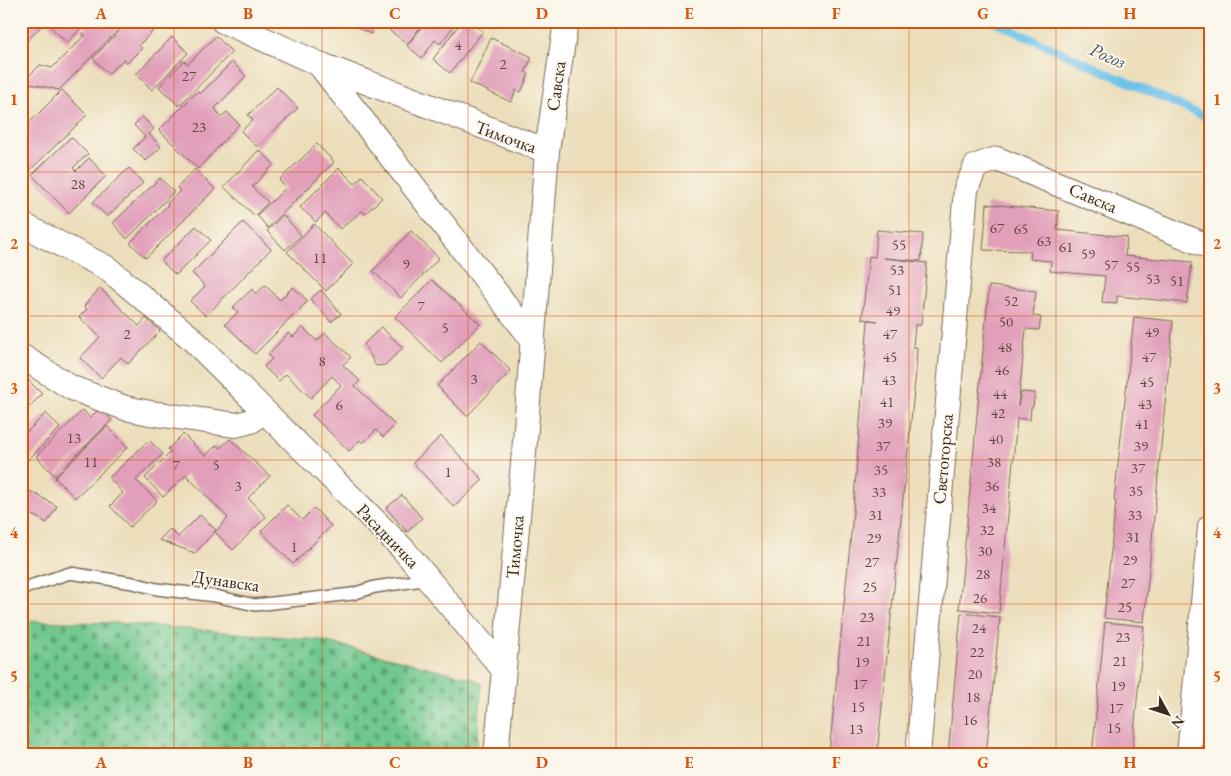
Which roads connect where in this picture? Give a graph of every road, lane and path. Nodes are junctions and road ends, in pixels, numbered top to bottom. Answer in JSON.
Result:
{"nodes":[{"id":1,"x":223,"y":21,"type":"edge"},
{"id":2,"x":566,"y":21,"type":"edge"},
{"id":3,"x":318,"y":64,"type":"junction"},
{"id":4,"x":547,"y":151,"type":"junction"},
{"id":5,"x":976,"y":166,"type":"joint"},
{"id":6,"x":21,"y":224,"type":"edge"},
{"id":7,"x":1210,"y":247,"type":"edge"},
{"id":8,"x":532,"y":339,"type":"junction"},
{"id":9,"x":21,"y":356,"type":"edge"},
{"id":10,"x":263,"y":411,"type":"junction"},
{"id":11,"x":1210,"y":527,"type":"edge"},
{"id":12,"x":429,"y":579,"type":"junction"},
{"id":13,"x":21,"y":588,"type":"edge"},
{"id":14,"x":503,"y":669,"type":"junction"},
{"id":15,"x":496,"y":755,"type":"edge"},
{"id":16,"x":918,"y":755,"type":"edge"},
{"id":17,"x":1189,"y":755,"type":"edge"}],
"edges":[{"from":1,"to":3,"type":"street","name":"Тимочка"},
{"from":2,"to":4,"type":"street","name":"Савска"},
{"from":3,"to":4,"type":"street","name":"Тимочка"},
{"from":3,"to":8,"type":"street","name":"Тимочка"},
{"from":4,"to":8,"type":"street","name":"Тимочка"},
{"from":5,"to":7,"type":"street","name":"Савска"},
{"from":5,"to":16,"type":"street","name":"Светогорска"},
{"from":6,"to":10,"type":"street","name":"Расадничка"},
{"from":8,"to":14,"type":"street","name":"Тимочка"},
{"from":9,"to":10,"type":"street"},
{"from":10,"to":12,"type":"street","name":"Расадничка"},
{"from":11,"to":17,"type":"street"},
{"from":12,"to":13,"type":"lane","name":"Дунавска"},
{"from":12,"to":14,"type":"street","name":"Расадничка"},
{"from":14,"to":15,"type":"street","name":"Тимочка"}]}
